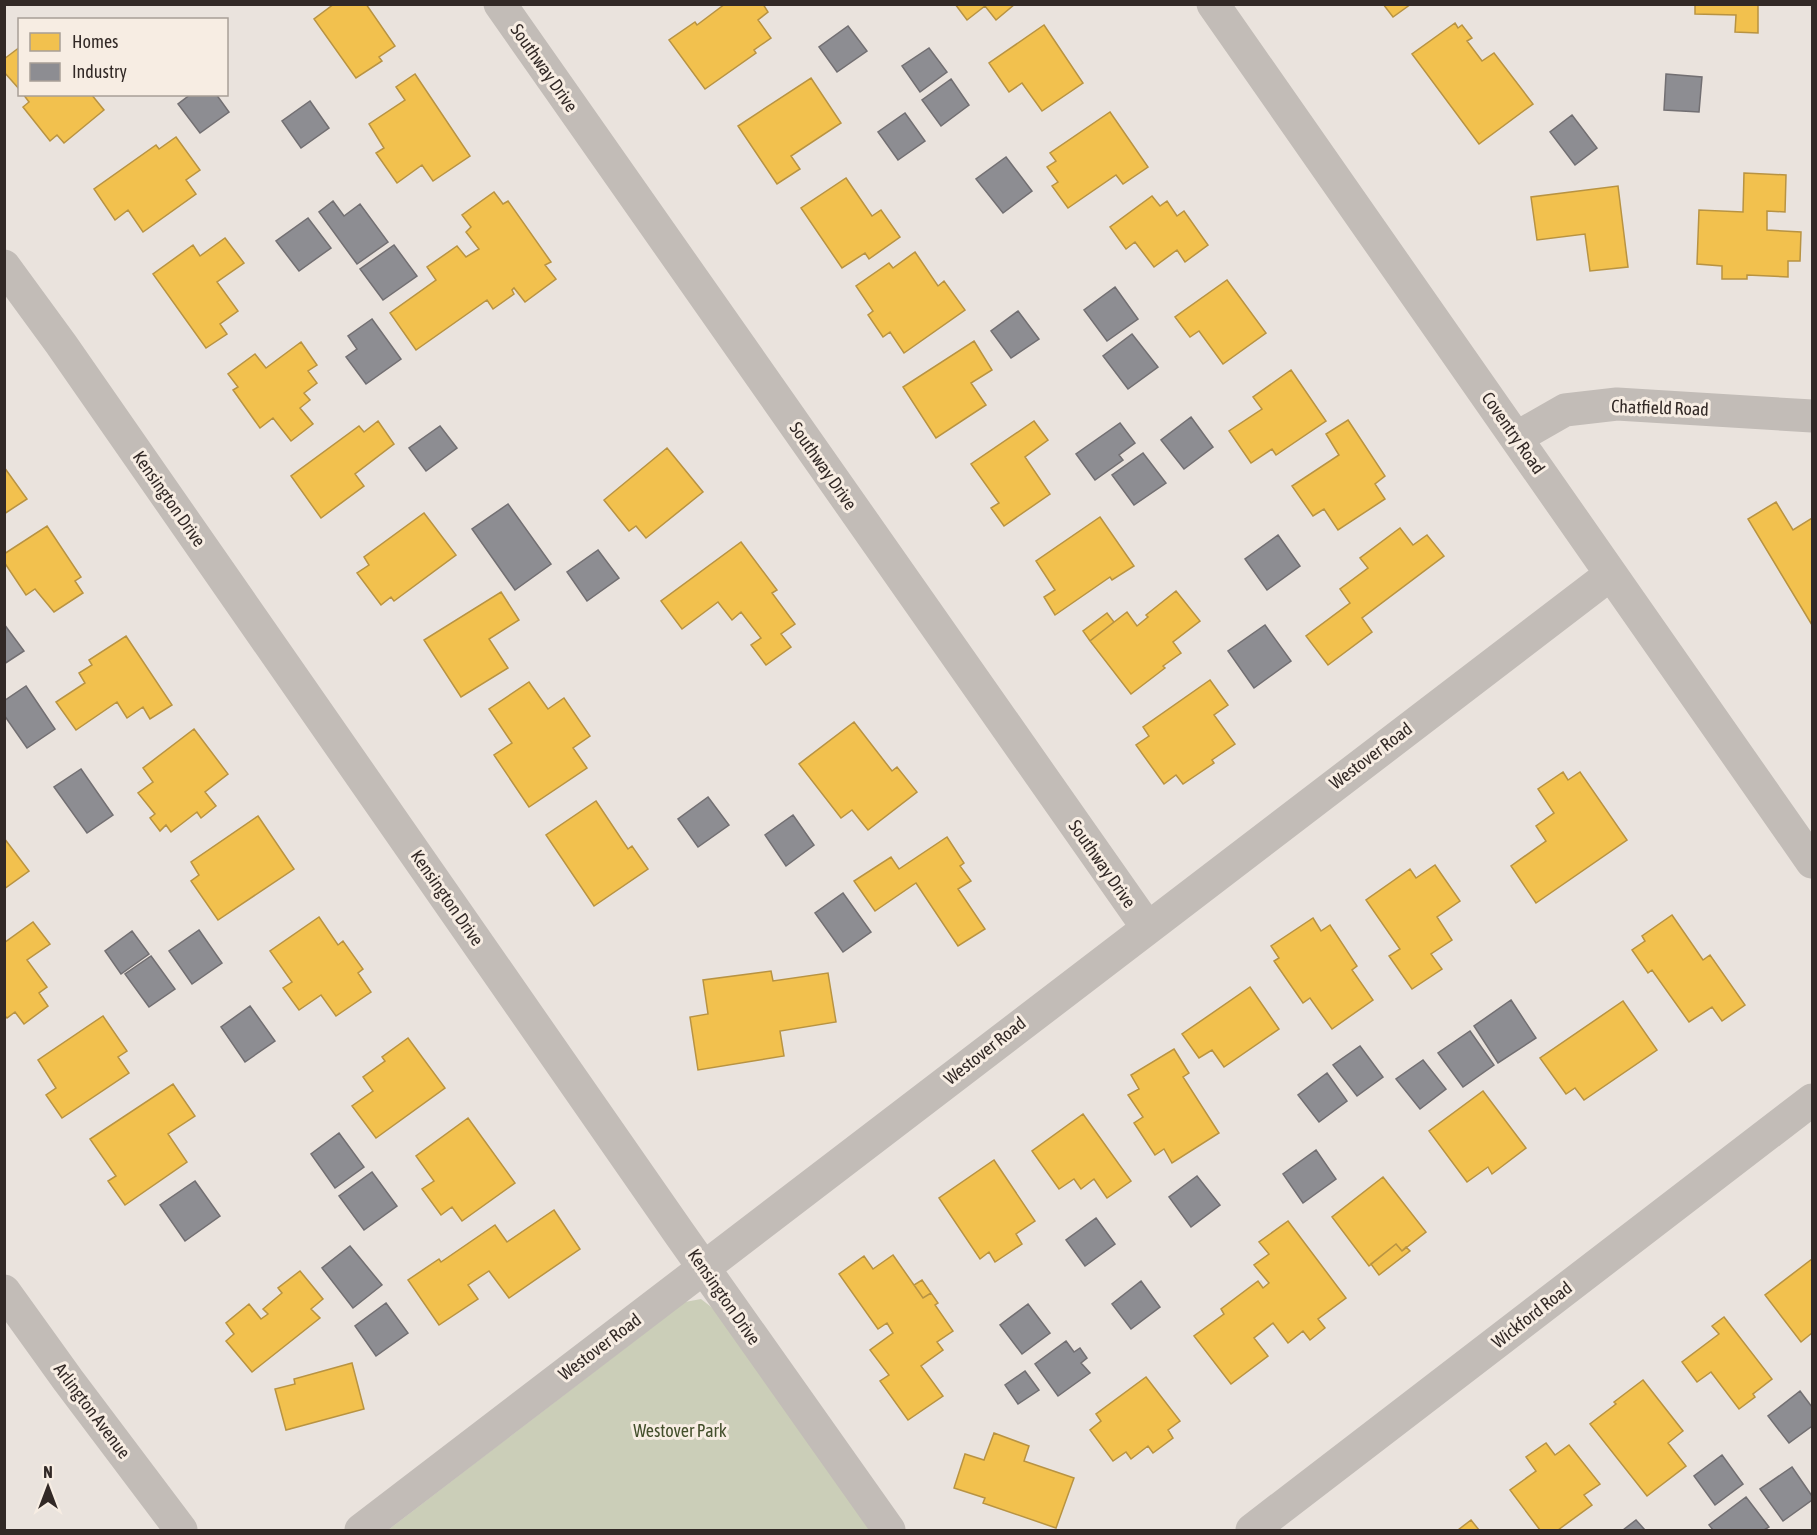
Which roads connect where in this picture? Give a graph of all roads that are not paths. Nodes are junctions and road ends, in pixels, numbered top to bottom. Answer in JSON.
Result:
{"nodes":[{"id":1,"x":500,"y":4,"type":"edge"},
{"id":2,"x":1213,"y":4,"type":"edge"},
{"id":3,"x":4,"y":266,"type":"edge"},
{"id":4,"x":1812,"y":416,"type":"edge"},
{"id":5,"x":1516,"y":438,"type":"junction"},
{"id":6,"x":1611,"y":574,"type":"junction"},
{"id":7,"x":1812,"y":862,"type":"edge"},
{"id":8,"x":1147,"y":927,"type":"junction"},
{"id":9,"x":1812,"y":1100,"type":"edge"},
{"id":10,"x":704,"y":1268,"type":"junction"},
{"id":11,"x":4,"y":1291,"type":"edge"},
{"id":12,"x":181,"y":1530,"type":"edge"},
{"id":13,"x":361,"y":1530,"type":"edge"},
{"id":14,"x":889,"y":1530,"type":"edge"},
{"id":15,"x":1252,"y":1530,"type":"edge"}],
"edges":[{"from":1,"to":8,"type":"street","name":"Southway Drive"},
{"from":2,"to":5,"type":"street","name":"Coventry Road"},
{"from":3,"to":10,"type":"street","name":"Kensington Drive"},
{"from":4,"to":5,"type":"street","name":"Chatfield Road"},
{"from":5,"to":6,"type":"street","name":"Coventry Road"},
{"from":6,"to":7,"type":"street","name":"Coventry Road"},
{"from":6,"to":8,"type":"street","name":"Westover Road"},
{"from":8,"to":10,"type":"street","name":"Westover Road"},
{"from":9,"to":15,"type":"street","name":"Wickford Road"},
{"from":10,"to":13,"type":"street","name":"Westover Road"},
{"from":10,"to":14,"type":"street","name":"Kensington Drive"},
{"from":11,"to":12,"type":"street","name":"Arlington Avenue"}]}
